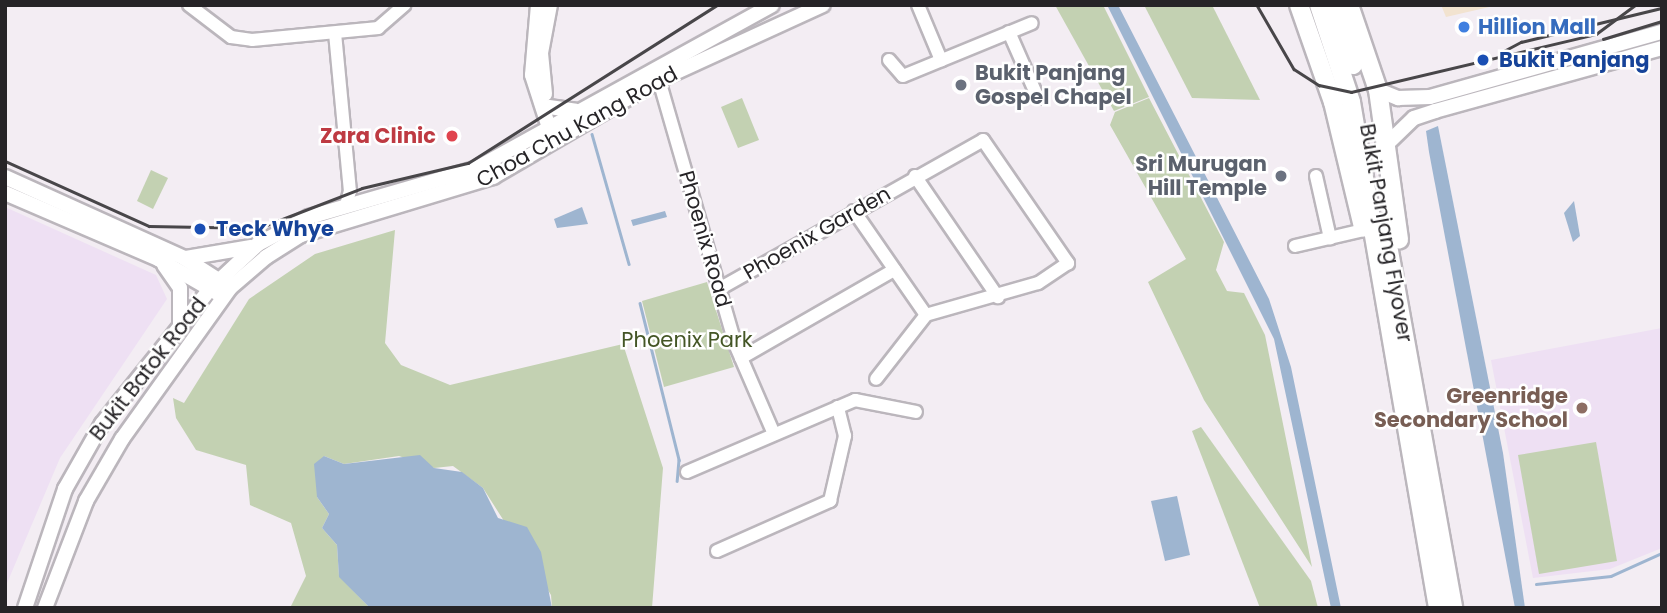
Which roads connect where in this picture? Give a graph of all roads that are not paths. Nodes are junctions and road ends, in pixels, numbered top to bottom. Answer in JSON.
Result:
{"nodes":[{"id":1,"x":189,"y":5,"type":"edge"},
{"id":2,"x":404,"y":5,"type":"edge"},
{"id":3,"x":538,"y":5,"type":"edge"},
{"id":4,"x":550,"y":5,"type":"edge"},
{"id":5,"x":772,"y":5,"type":"edge"},
{"id":6,"x":780,"y":5,"type":"edge"},
{"id":7,"x":823,"y":5,"type":"edge"},
{"id":8,"x":918,"y":5,"type":"edge"},
{"id":9,"x":1299,"y":5,"type":"edge"},
{"id":10,"x":1319,"y":5,"type":"edge"},
{"id":11,"x":1334,"y":5,"type":"edge"},
{"id":12,"x":1349,"y":5,"type":"edge"},
{"id":13,"x":747,"y":17,"type":"junction"},
{"id":14,"x":797,"y":17,"type":"junction"},
{"id":15,"x":1662,"y":20,"type":"edge"},
{"id":16,"x":1032,"y":23,"type":"dead end"},
{"id":17,"x":765,"y":31,"type":"junction"},
{"id":18,"x":1009,"y":32,"type":"junction"},
{"id":19,"x":1662,"y":32,"type":"edge"},
{"id":20,"x":335,"y":33,"type":"junction"},
{"id":21,"x":1635,"y":46,"type":"junction"},
{"id":22,"x":1662,"y":48,"type":"edge"},
{"id":23,"x":889,"y":60,"type":"dead end"},
{"id":24,"x":941,"y":60,"type":"junction"},
{"id":25,"x":659,"y":80,"type":"junction"},
{"id":26,"x":1378,"y":90,"type":"junction"},
{"id":27,"x":1468,"y":93,"type":"junction"},
{"id":28,"x":1038,"y":98,"type":"dead end"},
{"id":29,"x":549,"y":107,"type":"junction"},
{"id":30,"x":581,"y":111,"type":"junction"},
{"id":31,"x":556,"y":132,"type":"junction"},
{"id":32,"x":1387,"y":144,"type":"junction"},
{"id":33,"x":1369,"y":170,"type":"junction"},
{"id":34,"x":915,"y":176,"type":"junction"},
{"id":35,"x":1316,"y":176,"type":"dead end"},
{"id":36,"x":5,"y":177,"type":"edge"},
{"id":37,"x":5,"y":193,"type":"edge"},
{"id":38,"x":348,"y":198,"type":"junction"},
{"id":39,"x":854,"y":211,"type":"junction"},
{"id":40,"x":1364,"y":230,"type":"junction"},
{"id":41,"x":1330,"y":238,"type":"junction"},
{"id":42,"x":258,"y":244,"type":"junction"},
{"id":43,"x":1295,"y":246,"type":"dead end"},
{"id":44,"x":184,"y":258,"type":"junction"},
{"id":45,"x":158,"y":260,"type":"junction"},
{"id":46,"x":1378,"y":266,"type":"junction"},
{"id":47,"x":894,"y":270,"type":"junction"},
{"id":48,"x":221,"y":288,"type":"junction"},
{"id":49,"x":719,"y":289,"type":"junction"},
{"id":50,"x":998,"y":297,"type":"junction"},
{"id":51,"x":926,"y":316,"type":"junction"},
{"id":52,"x":180,"y":326,"type":"junction"},
{"id":53,"x":741,"y":358,"type":"junction"},
{"id":54,"x":876,"y":379,"type":"dead end"},
{"id":55,"x":838,"y":407,"type":"junction"},
{"id":56,"x":916,"y":412,"type":"dead end"},
{"id":57,"x":774,"y":435,"type":"junction"},
{"id":58,"x":1427,"y":463,"type":"junction"},
{"id":59,"x":687,"y":472,"type":"dead end"},
{"id":60,"x":718,"y":536,"type":"dead end"},
{"id":61,"x":25,"y":608,"type":"edge"},
{"id":62,"x":45,"y":608,"type":"edge"},
{"id":63,"x":1438,"y":608,"type":"edge"},
{"id":64,"x":1453,"y":608,"type":"edge"}],
"edges":[{"from":1,"to":20,"type":"street"},
{"from":2,"to":20,"type":"street"},
{"from":3,"to":31,"type":"main road"},
{"from":4,"to":29,"type":"main road"},
{"from":5,"to":13,"type":"main road","name":"Choa Chu Kang Road"},
{"from":6,"to":14,"type":"main road"},
{"from":7,"to":14,"type":"main road","name":"Choa Chu Kang Road"},
{"from":8,"to":24,"type":"street"},
{"from":9,"to":40,"type":"highway"},
{"from":10,"to":33,"type":"highway","name":"Bukit Panjang Flyover"},
{"from":11,"to":33,"type":"highway","name":"Bukit Panjang Flyover"},
{"from":12,"to":26,"type":"highway"},
{"from":13,"to":17,"type":"main road"},
{"from":13,"to":30,"type":"main road","name":"Choa Chu Kang Road"},
{"from":14,"to":17,"type":"main road","name":"Choa Chu Kang Road"},
{"from":15,"to":21,"type":"main road"},
{"from":16,"to":18,"type":"street"},
{"from":17,"to":25,"type":"main road","name":"Choa Chu Kang Road"},
{"from":18,"to":24,"type":"street"},
{"from":18,"to":28,"type":"street"},
{"from":19,"to":21,"type":"main road"},
{"from":20,"to":38,"type":"street"},
{"from":21,"to":22,"type":"main road"},
{"from":21,"to":27,"type":"main road"},
{"from":23,"to":24,"type":"street"},
{"from":25,"to":31,"type":"main road","name":"Choa Chu Kang Road"},
{"from":25,"to":49,"type":"street","name":"Phoenix Road"},
{"from":26,"to":27,"type":"main road"},
{"from":26,"to":32,"type":"highway"},
{"from":27,"to":32,"type":"main road"},
{"from":29,"to":30,"type":"main road"},
{"from":29,"to":31,"type":"main road"},
{"from":30,"to":31,"type":"main road","name":"Choa Chu Kang Road"},
{"from":31,"to":38,"type":"main road","name":"Choa Chu Kang Road"},
{"from":31,"to":48,"type":"main road","name":"Choa Chu Kang Road"},
{"from":32,"to":58,"type":"highway"},
{"from":33,"to":46,"type":"highway","name":"Bukit Panjang Flyover"},
{"from":33,"to":58,"type":"highway","name":"Bukit Panjang Flyover"},
{"from":34,"to":39,"type":"street","name":"Phoenix Garden"},
{"from":34,"to":50,"type":"street","name":"Phoenix Garden"},
{"from":34,"to":50,"type":"street","name":"Phoenix Garden"},
{"from":35,"to":41,"type":"street"},
{"from":36,"to":44,"type":"main road"},
{"from":37,"to":45,"type":"main road"},
{"from":38,"to":42,"type":"main road","name":"Choa Chu Kang Road"},
{"from":39,"to":47,"type":"street"},
{"from":39,"to":49,"type":"street","name":"Phoenix Garden"},
{"from":40,"to":41,"type":"street"},
{"from":40,"to":46,"type":"highway"},
{"from":41,"to":43,"type":"street"},
{"from":42,"to":44,"type":"main road"},
{"from":42,"to":48,"type":"main road","name":"Choa Chu Kang Road"},
{"from":44,"to":48,"type":"main road"},
{"from":45,"to":48,"type":"main road"},
{"from":45,"to":52,"type":"main road"},
{"from":46,"to":63,"type":"highway"},
{"from":47,"to":51,"type":"street"},
{"from":47,"to":53,"type":"street"},
{"from":48,"to":52,"type":"main road","name":"Bukit Batok Road"},
{"from":48,"to":62,"type":"main road","name":"Bukit Batok Road"},
{"from":49,"to":53,"type":"street","name":"Phoenix Road"},
{"from":50,"to":51,"type":"street","name":"Phoenix Garden"},
{"from":51,"to":54,"type":"street"},
{"from":52,"to":61,"type":"main road","name":"Bukit Batok Road"},
{"from":53,"to":57,"type":"street","name":"Phoenix Road"},
{"from":55,"to":56,"type":"street"},
{"from":55,"to":57,"type":"street"},
{"from":55,"to":60,"type":"street"},
{"from":57,"to":59,"type":"street"},
{"from":58,"to":64,"type":"highway"}]}
